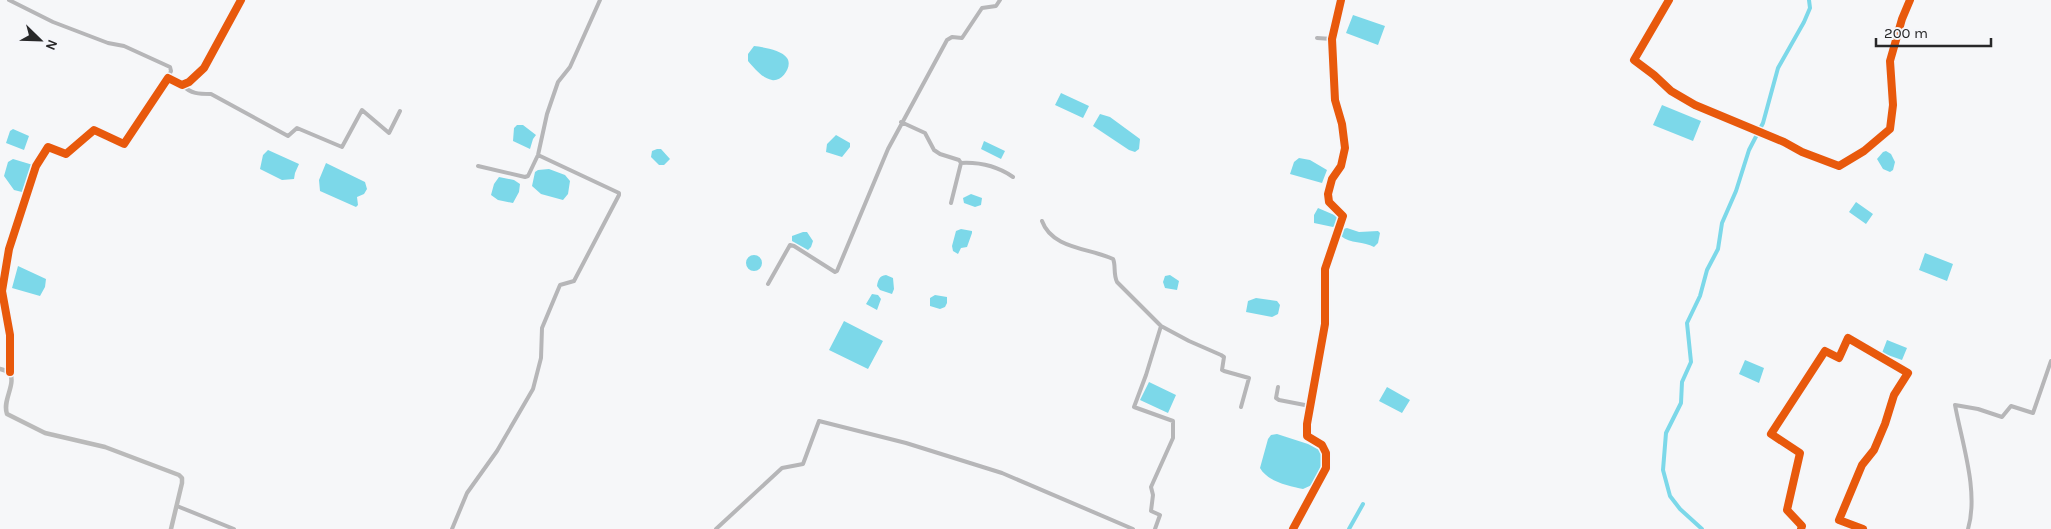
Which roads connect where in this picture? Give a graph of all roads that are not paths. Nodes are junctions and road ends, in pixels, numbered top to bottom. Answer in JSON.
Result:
{"nodes":[{"id":1,"x":9,"y":0,"type":"edge"},
{"id":2,"x":241,"y":0,"type":"edge"},
{"id":3,"x":600,"y":0,"type":"edge"},
{"id":4,"x":1000,"y":0,"type":"edge"},
{"id":5,"x":1341,"y":0,"type":"edge"},
{"id":6,"x":1669,"y":0,"type":"edge"},
{"id":7,"x":1910,"y":0,"type":"edge"},
{"id":8,"x":1317,"y":38,"type":"dead end"},
{"id":9,"x":1332,"y":39,"type":"junction"},
{"id":10,"x":168,"y":78,"type":"junction"},
{"id":11,"x":182,"y":85,"type":"junction"},
{"id":12,"x":400,"y":110,"type":"dead end"},
{"id":13,"x":901,"y":122,"type":"junction"},
{"id":14,"x":538,"y":155,"type":"junction"},
{"id":15,"x":961,"y":163,"type":"junction"},
{"id":16,"x":478,"y":166,"type":"dead end"},
{"id":17,"x":1014,"y":177,"type":"dead end"},
{"id":18,"x":951,"y":203,"type":"dead end"},
{"id":19,"x":1042,"y":222,"type":"dead end"},
{"id":20,"x":768,"y":284,"type":"dead end"},
{"id":21,"x":1161,"y":326,"type":"junction"},
{"id":22,"x":2051,"y":361,"type":"edge"},
{"id":23,"x":0,"y":369,"type":"edge"},
{"id":24,"x":10,"y":372,"type":"junction"},
{"id":25,"x":1278,"y":387,"type":"dead end"},
{"id":26,"x":1310,"y":406,"type":"junction"},
{"id":27,"x":1241,"y":407,"type":"dead end"},
{"id":28,"x":177,"y":506,"type":"junction"},
{"id":29,"x":171,"y":529,"type":"edge"},
{"id":30,"x":234,"y":529,"type":"edge"},
{"id":31,"x":452,"y":529,"type":"edge"},
{"id":32,"x":716,"y":529,"type":"edge"},
{"id":33,"x":1133,"y":529,"type":"edge"},
{"id":34,"x":1155,"y":529,"type":"edge"},
{"id":35,"x":1293,"y":529,"type":"edge"},
{"id":36,"x":1801,"y":529,"type":"edge"},
{"id":37,"x":1863,"y":529,"type":"edge"},
{"id":38,"x":1968,"y":529,"type":"edge"}],
"edges":[{"from":1,"to":10,"type":"street"},
{"from":2,"to":11,"type":"street"},
{"from":3,"to":14,"type":"street"},
{"from":4,"to":13,"type":"street"},
{"from":5,"to":9,"type":"street"},
{"from":6,"to":7,"type":"street"},
{"from":8,"to":9,"type":"street"},
{"from":9,"to":26,"type":"street"},
{"from":10,"to":11,"type":"street"},
{"from":10,"to":24,"type":"street"},
{"from":11,"to":12,"type":"street"},
{"from":13,"to":15,"type":"street"},
{"from":13,"to":20,"type":"street"},
{"from":14,"to":16,"type":"street"},
{"from":14,"to":31,"type":"street"},
{"from":15,"to":17,"type":"street"},
{"from":15,"to":18,"type":"street"},
{"from":19,"to":21,"type":"street"},
{"from":21,"to":27,"type":"street"},
{"from":21,"to":34,"type":"street"},
{"from":22,"to":38,"type":"street"},
{"from":23,"to":24,"type":"main road"},
{"from":24,"to":28,"type":"main road"},
{"from":25,"to":26,"type":"street"},
{"from":26,"to":35,"type":"street"},
{"from":28,"to":29,"type":"main road"},
{"from":28,"to":30,"type":"street"},
{"from":32,"to":33,"type":"street"},
{"from":36,"to":37,"type":"street"}]}
